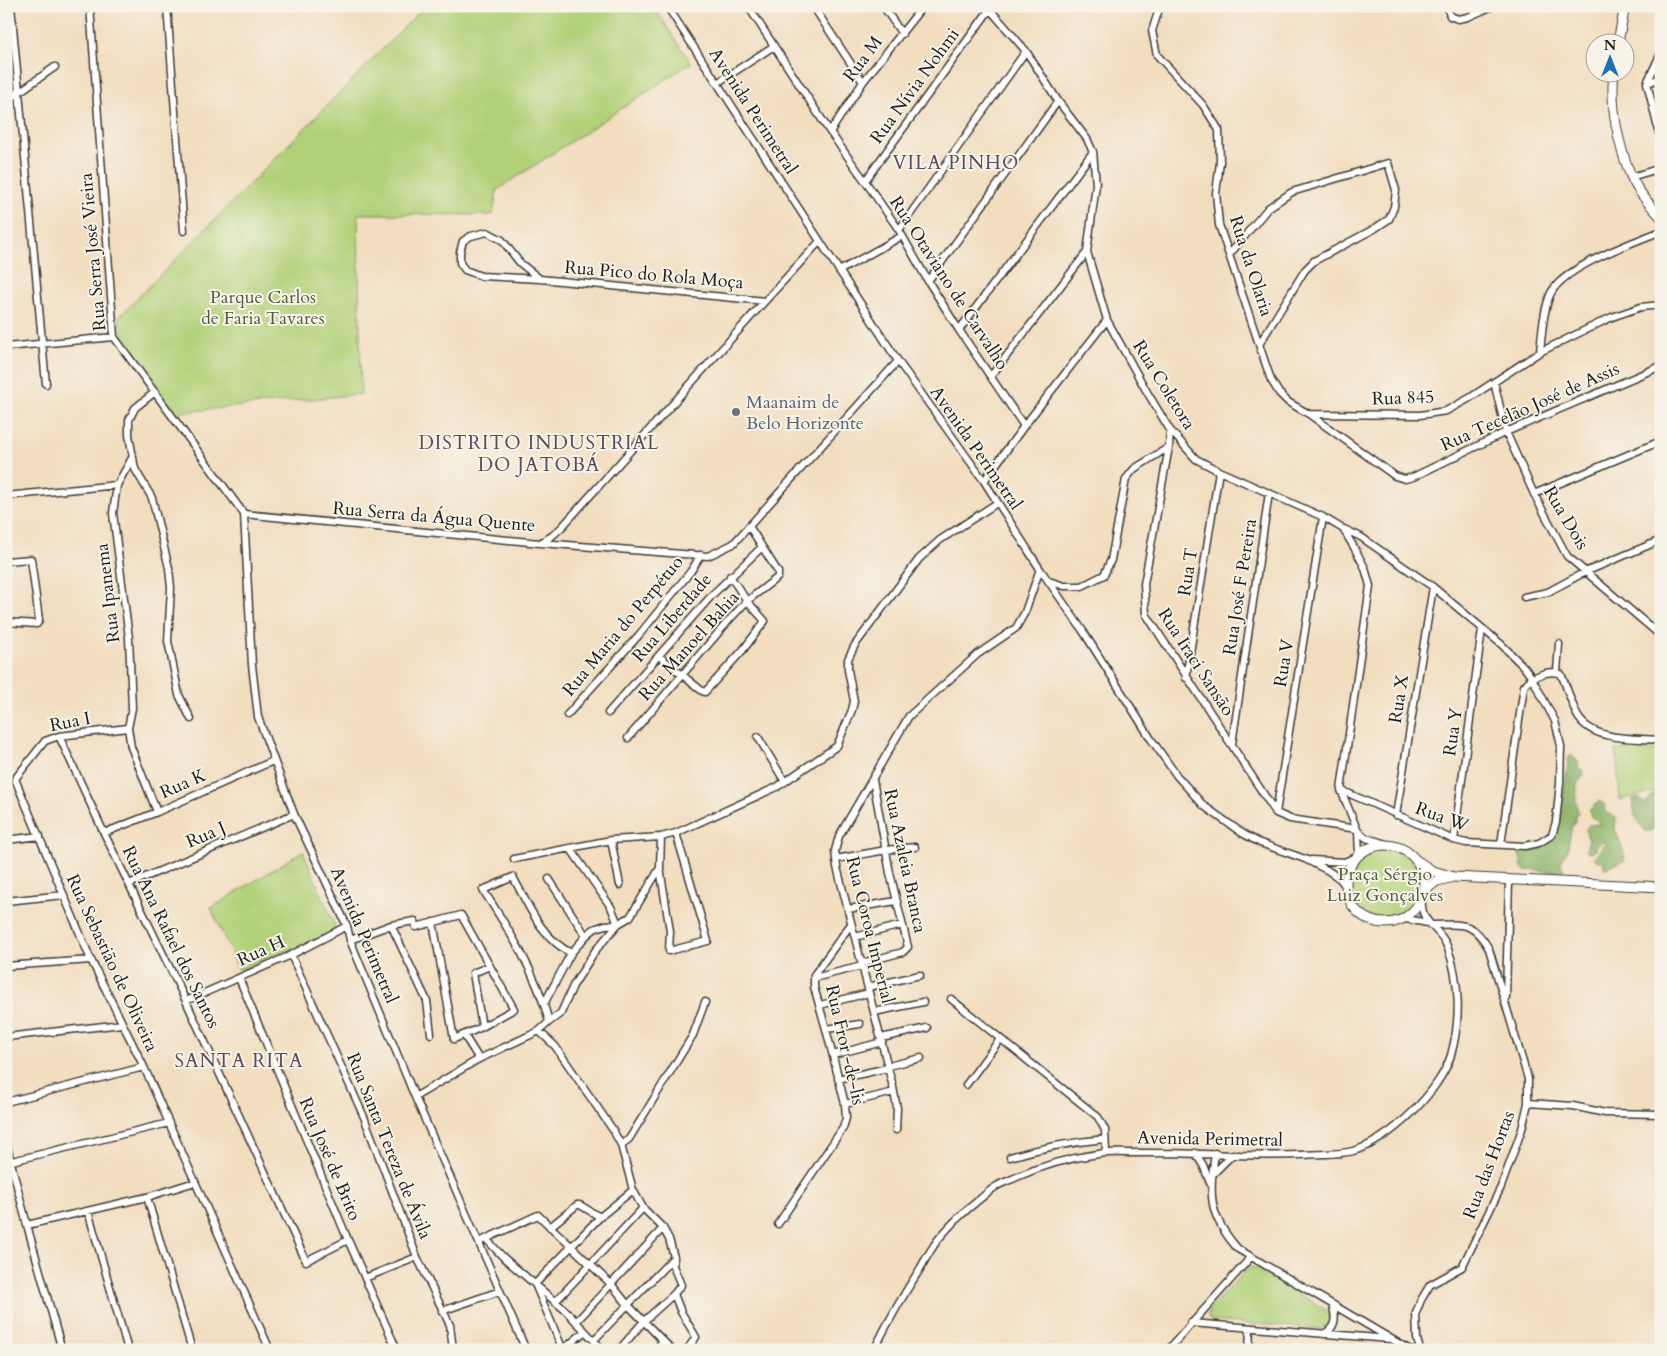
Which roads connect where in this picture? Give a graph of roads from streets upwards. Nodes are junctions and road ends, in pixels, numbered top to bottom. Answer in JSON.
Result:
{"nodes":[{"id":1,"x":11,"y":6,"type":"edge"},
{"id":2,"x":90,"y":6,"type":"edge"},
{"id":3,"x":167,"y":6,"type":"edge"},
{"id":4,"x":667,"y":6,"type":"edge"},
{"id":5,"x":748,"y":6,"type":"edge"},
{"id":6,"x":813,"y":6,"type":"edge"},
{"id":7,"x":883,"y":6,"type":"edge"},
{"id":8,"x":923,"y":6,"type":"edge"},
{"id":9,"x":1160,"y":6,"type":"edge"},
{"id":10,"x":1448,"y":6,"type":"edge"},
{"id":11,"x":1493,"y":6,"type":"edge"},
{"id":12,"x":1625,"y":6,"type":"edge"},
{"id":13,"x":989,"y":8,"type":"edge"},
{"id":14,"x":1620,"y":32,"type":"edge"},
{"id":15,"x":902,"y":34,"type":"junction"},
{"id":16,"x":774,"y":46,"type":"junction"},
{"id":17,"x":1026,"y":51,"type":"junction"},
{"id":18,"x":1661,"y":53,"type":"edge"},
{"id":19,"x":54,"y":68,"type":"dead end"},
{"id":20,"x":1661,"y":78,"type":"edge"},
{"id":21,"x":863,"y":82,"type":"junction"},
{"id":22,"x":1613,"y":82,"type":"edge"},
{"id":23,"x":718,"y":83,"type":"junction"},
{"id":24,"x":1646,"y":83,"type":"junction"},
{"id":25,"x":18,"y":94,"type":"junction"},
{"id":26,"x":6,"y":101,"type":"edge"},
{"id":27,"x":1058,"y":102,"type":"junction"},
{"id":28,"x":830,"y":132,"type":"junction"},
{"id":29,"x":1661,"y":140,"type":"edge"},
{"id":30,"x":1092,"y":152,"type":"junction"},
{"id":31,"x":1661,"y":168,"type":"edge"},
{"id":32,"x":1631,"y":177,"type":"junction"},
{"id":33,"x":865,"y":181,"type":"junction"},
{"id":34,"x":1661,"y":217,"type":"edge"},
{"id":35,"x":184,"y":231,"type":"dead end"},
{"id":36,"x":1661,"y":231,"type":"edge"},
{"id":37,"x":900,"y":233,"type":"junction"},
{"id":38,"x":820,"y":241,"type":"junction"},
{"id":39,"x":1087,"y":252,"type":"junction"},
{"id":40,"x":1229,"y":255,"type":"junction"},
{"id":41,"x":840,"y":271,"type":"junction"},
{"id":42,"x":540,"y":279,"type":"junction"},
{"id":43,"x":928,"y":281,"type":"junction"},
{"id":44,"x":765,"y":301,"type":"junction"},
{"id":45,"x":1661,"y":305,"type":"edge"},
{"id":46,"x":1107,"y":320,"type":"junction"},
{"id":47,"x":959,"y":330,"type":"junction"},
{"id":48,"x":114,"y":337,"type":"junction"},
{"id":49,"x":1260,"y":343,"type":"junction"},
{"id":50,"x":42,"y":344,"type":"junction"},
{"id":51,"x":6,"y":347,"type":"edge"},
{"id":52,"x":1540,"y":352,"type":"junction"},
{"id":53,"x":898,"y":361,"type":"junction"},
{"id":54,"x":1661,"y":366,"type":"edge"},
{"id":55,"x":990,"y":376,"type":"junction"},
{"id":56,"x":1494,"y":382,"type":"junction"},
{"id":57,"x":46,"y":384,"type":"dead end"},
{"id":58,"x":155,"y":392,"type":"junction"},
{"id":59,"x":1309,"y":414,"type":"junction"},
{"id":60,"x":1024,"y":426,"type":"junction"},
{"id":61,"x":1170,"y":430,"type":"junction"},
{"id":62,"x":1506,"y":432,"type":"junction"},
{"id":63,"x":1661,"y":441,"type":"edge"},
{"id":64,"x":1169,"y":447,"type":"junction"},
{"id":65,"x":132,"y":458,"type":"junction"},
{"id":66,"x":1220,"y":471,"type":"junction"},
{"id":67,"x":1413,"y":477,"type":"joint"},
{"id":68,"x":984,"y":481,"type":"junction"},
{"id":69,"x":117,"y":485,"type":"junction"},
{"id":70,"x":1269,"y":493,"type":"junction"},
{"id":71,"x":1534,"y":494,"type":"junction"},
{"id":72,"x":6,"y":496,"type":"edge"},
{"id":73,"x":997,"y":503,"type":"junction"},
{"id":74,"x":244,"y":514,"type":"junction"},
{"id":75,"x":1323,"y":517,"type":"junction"},
{"id":76,"x":749,"y":526,"type":"junction"},
{"id":77,"x":1343,"y":529,"type":"junction"},
{"id":78,"x":1661,"y":540,"type":"edge"},
{"id":79,"x":540,"y":543,"type":"junction"},
{"id":80,"x":762,"y":546,"type":"junction"},
{"id":81,"x":701,"y":555,"type":"junction"},
{"id":82,"x":6,"y":561,"type":"edge"},
{"id":83,"x":1040,"y":569,"type":"junction"},
{"id":84,"x":1585,"y":572,"type":"junction"},
{"id":85,"x":730,"y":576,"type":"junction"},
{"id":86,"x":1048,"y":580,"type":"junction"},
{"id":87,"x":1433,"y":587,"type":"junction"},
{"id":88,"x":1524,"y":597,"type":"dead end"},
{"id":89,"x":747,"y":601,"type":"junction"},
{"id":90,"x":6,"y":622,"type":"edge"},
{"id":91,"x":1482,"y":629,"type":"junction"},
{"id":92,"x":1660,"y":635,"type":"edge"},
{"id":93,"x":1559,"y":644,"type":"dead end"},
{"id":94,"x":659,"y":656,"type":"junction"},
{"id":95,"x":1557,"y":672,"type":"junction"},
{"id":96,"x":682,"y":675,"type":"junction"},
{"id":97,"x":1186,"y":678,"type":"junction"},
{"id":98,"x":1532,"y":678,"type":"junction"},
{"id":99,"x":608,"y":713,"type":"dead end"},
{"id":100,"x":567,"y":715,"type":"dead end"},
{"id":101,"x":190,"y":719,"type":"dead end"},
{"id":102,"x":128,"y":728,"type":"junction"},
{"id":103,"x":59,"y":736,"type":"junction"},
{"id":104,"x":758,"y":737,"type":"dead end"},
{"id":105,"x":628,"y":738,"type":"dead end"},
{"id":106,"x":1661,"y":740,"type":"edge"},
{"id":107,"x":1232,"y":744,"type":"junction"},
{"id":108,"x":273,"y":761,"type":"junction"},
{"id":109,"x":6,"y":779,"type":"edge"},
{"id":110,"x":16,"y":779,"type":"junction"},
{"id":111,"x":873,"y":780,"type":"junction"},
{"id":112,"x":784,"y":782,"type":"junction"},
{"id":113,"x":1341,"y":790,"type":"junction"},
{"id":114,"x":157,"y":812,"type":"junction"},
{"id":115,"x":1276,"y":813,"type":"junction"},
{"id":116,"x":294,"y":814,"type":"junction"},
{"id":117,"x":1396,"y":815,"type":"junction"},
{"id":118,"x":1358,"y":830,"type":"junction"},
{"id":119,"x":104,"y":833,"type":"junction"},
{"id":120,"x":676,"y":833,"type":"junction"},
{"id":121,"x":40,"y":836,"type":"junction"},
{"id":122,"x":661,"y":838,"type":"junction"},
{"id":123,"x":6,"y":840,"type":"edge"},
{"id":124,"x":611,"y":840,"type":"junction"},
{"id":125,"x":1454,"y":840,"type":"junction"},
{"id":126,"x":1501,"y":844,"type":"junction"},
{"id":127,"x":1390,"y":845,"type":"junction"},
{"id":128,"x":916,"y":847,"type":"dead end"},
{"id":129,"x":570,"y":848,"type":"junction"},
{"id":130,"x":886,"y":850,"type":"junction"},
{"id":131,"x":1358,"y":856,"type":"junction"},
{"id":132,"x":514,"y":859,"type":"dead end"},
{"id":133,"x":836,"y":859,"type":"junction"},
{"id":134,"x":1305,"y":860,"type":"junction"},
{"id":135,"x":1416,"y":860,"type":"junction"},
{"id":136,"x":660,"y":868,"type":"junction"},
{"id":137,"x":1454,"y":877,"type":"junction"},
{"id":138,"x":549,"y":879,"type":"dead end"},
{"id":139,"x":1509,"y":880,"type":"junction"},
{"id":140,"x":129,"y":884,"type":"junction"},
{"id":141,"x":620,"y":885,"type":"dead end"},
{"id":142,"x":1346,"y":886,"type":"junction"},
{"id":143,"x":1661,"y":887,"type":"edge"},
{"id":144,"x":1423,"y":894,"type":"junction"},
{"id":145,"x":64,"y":895,"type":"junction"},
{"id":146,"x":6,"y":901,"type":"edge"},
{"id":147,"x":896,"y":901,"type":"junction"},
{"id":148,"x":848,"y":909,"type":"junction"},
{"id":149,"x":1397,"y":921,"type":"junction"},
{"id":150,"x":433,"y":922,"type":"junction"},
{"id":151,"x":618,"y":924,"type":"junction"},
{"id":152,"x":852,"y":924,"type":"junction"},
{"id":153,"x":1429,"y":924,"type":"junction"},
{"id":154,"x":391,"y":925,"type":"junction"},
{"id":155,"x":902,"y":925,"type":"junction"},
{"id":156,"x":347,"y":926,"type":"junction"},
{"id":157,"x":586,"y":936,"type":"junction"},
{"id":158,"x":855,"y":937,"type":"junction"},
{"id":159,"x":350,"y":940,"type":"junction"},
{"id":160,"x":571,"y":953,"type":"junction"},
{"id":161,"x":292,"y":955,"type":"junction"},
{"id":162,"x":91,"y":960,"type":"junction"},
{"id":163,"x":862,"y":965,"type":"junction"},
{"id":164,"x":6,"y":966,"type":"edge"},
{"id":165,"x":490,"y":966,"type":"junction"},
{"id":166,"x":920,"y":975,"type":"dead end"},
{"id":167,"x":239,"y":978,"type":"junction"},
{"id":168,"x":814,"y":978,"type":"junction"},
{"id":169,"x":868,"y":990,"type":"junction"},
{"id":170,"x":951,"y":999,"type":"dead end"},
{"id":171,"x":186,"y":1001,"type":"junction"},
{"id":172,"x":544,"y":1002,"type":"junction"},
{"id":173,"x":705,"y":1002,"type":"dead end"},
{"id":174,"x":923,"y":1002,"type":"dead end"},
{"id":175,"x":1506,"y":1003,"type":"junction"},
{"id":176,"x":820,"y":1004,"type":"junction"},
{"id":177,"x":874,"y":1012,"type":"junction"},
{"id":178,"x":550,"y":1022,"type":"junction"},
{"id":179,"x":122,"y":1024,"type":"junction"},
{"id":180,"x":860,"y":1024,"type":"dead end"},
{"id":181,"x":482,"y":1027,"type":"junction"},
{"id":182,"x":927,"y":1028,"type":"dead end"},
{"id":183,"x":826,"y":1029,"type":"junction"},
{"id":184,"x":539,"y":1031,"type":"junction"},
{"id":185,"x":431,"y":1034,"type":"dead end"},
{"id":186,"x":464,"y":1035,"type":"junction"},
{"id":187,"x":6,"y":1038,"type":"edge"},
{"id":188,"x":1000,"y":1039,"type":"junction"},
{"id":189,"x":881,"y":1040,"type":"junction"},
{"id":190,"x":832,"y":1055,"type":"junction"},
{"id":191,"x":921,"y":1058,"type":"dead end"},
{"id":192,"x":479,"y":1060,"type":"junction"},
{"id":193,"x":144,"y":1066,"type":"junction"},
{"id":194,"x":888,"y":1067,"type":"junction"},
{"id":195,"x":838,"y":1079,"type":"junction"},
{"id":196,"x":966,"y":1085,"type":"dead end"},
{"id":197,"x":894,"y":1092,"type":"junction"},
{"id":198,"x":415,"y":1096,"type":"junction"},
{"id":199,"x":6,"y":1102,"type":"edge"},
{"id":200,"x":1528,"y":1103,"type":"junction"},
{"id":201,"x":844,"y":1104,"type":"junction"},
{"id":202,"x":1661,"y":1114,"type":"edge"},
{"id":203,"x":169,"y":1123,"type":"junction"},
{"id":204,"x":896,"y":1130,"type":"dead end"},
{"id":205,"x":1105,"y":1138,"type":"junction"},
{"id":206,"x":6,"y":1143,"type":"edge"},
{"id":207,"x":621,"y":1145,"type":"junction"},
{"id":208,"x":1195,"y":1153,"type":"junction"},
{"id":209,"x":1106,"y":1154,"type":"junction"},
{"id":210,"x":1215,"y":1154,"type":"junction"},
{"id":211,"x":1233,"y":1154,"type":"junction"},
{"id":212,"x":1010,"y":1157,"type":"dead end"},
{"id":213,"x":12,"y":1161,"type":"junction"},
{"id":214,"x":1212,"y":1175,"type":"junction"},
{"id":215,"x":195,"y":1182,"type":"junction"},
{"id":216,"x":1211,"y":1184,"type":"junction"},
{"id":217,"x":634,"y":1190,"type":"junction"},
{"id":218,"x":147,"y":1197,"type":"junction"},
{"id":219,"x":643,"y":1208,"type":"junction"},
{"id":220,"x":88,"y":1211,"type":"junction"},
{"id":221,"x":600,"y":1217,"type":"junction"},
{"id":222,"x":778,"y":1224,"type":"dead end"},
{"id":223,"x":27,"y":1225,"type":"junction"},
{"id":224,"x":550,"y":1227,"type":"junction"},
{"id":225,"x":663,"y":1228,"type":"junction"},
{"id":226,"x":486,"y":1239,"type":"junction"},
{"id":227,"x":348,"y":1240,"type":"junction"},
{"id":228,"x":479,"y":1242,"type":"junction"},
{"id":229,"x":572,"y":1246,"type":"junction"},
{"id":230,"x":417,"y":1257,"type":"junction"},
{"id":231,"x":674,"y":1257,"type":"junction"},
{"id":232,"x":1250,"y":1257,"type":"junction"},
{"id":233,"x":590,"y":1266,"type":"junction"},
{"id":234,"x":365,"y":1278,"type":"junction"},
{"id":235,"x":535,"y":1284,"type":"junction"},
{"id":236,"x":612,"y":1285,"type":"junction"},
{"id":237,"x":500,"y":1290,"type":"junction"},
{"id":238,"x":674,"y":1294,"type":"junction"},
{"id":239,"x":555,"y":1302,"type":"junction"},
{"id":240,"x":1332,"y":1304,"type":"junction"},
{"id":241,"x":628,"y":1305,"type":"junction"},
{"id":242,"x":442,"y":1312,"type":"junction"},
{"id":243,"x":644,"y":1321,"type":"junction"},
{"id":244,"x":576,"y":1322,"type":"junction"},
{"id":245,"x":1192,"y":1323,"type":"junction"},
{"id":246,"x":1250,"y":1328,"type":"junction"},
{"id":247,"x":585,"y":1331,"type":"junction"},
{"id":248,"x":1324,"y":1334,"type":"junction"},
{"id":249,"x":1392,"y":1339,"type":"junction"},
{"id":250,"x":594,"y":1340,"type":"junction"},
{"id":251,"x":663,"y":1341,"type":"junction"},
{"id":252,"x":62,"y":1350,"type":"edge"},
{"id":253,"x":128,"y":1350,"type":"edge"},
{"id":254,"x":192,"y":1350,"type":"edge"},
{"id":255,"x":270,"y":1350,"type":"edge"},
{"id":256,"x":397,"y":1350,"type":"edge"},
{"id":257,"x":453,"y":1350,"type":"edge"},
{"id":258,"x":526,"y":1350,"type":"edge"},
{"id":259,"x":563,"y":1350,"type":"edge"},
{"id":260,"x":603,"y":1350,"type":"edge"},
{"id":261,"x":619,"y":1350,"type":"edge"},
{"id":262,"x":655,"y":1350,"type":"edge"},
{"id":263,"x":672,"y":1350,"type":"edge"},
{"id":264,"x":687,"y":1350,"type":"edge"},
{"id":265,"x":874,"y":1350,"type":"edge"},
{"id":266,"x":1168,"y":1350,"type":"edge"},
{"id":267,"x":1249,"y":1350,"type":"edge"},
{"id":268,"x":1410,"y":1350,"type":"edge"},
{"id":269,"x":1420,"y":1350,"type":"edge"}],
"edges":[{"from":1,"to":25,"type":"street"},
{"from":2,"to":48,"type":"street","name":"Rua Serra José Vieira"},
{"from":3,"to":35,"type":"street"},
{"from":4,"to":23,"type":"street","name":"Avenida Perimetral"},
{"from":5,"to":16,"type":"street","name":"Rua Otaviano de Carvalho"},
{"from":6,"to":21,"type":"street"},
{"from":7,"to":15,"type":"street"},
{"from":8,"to":15,"type":"street","name":"Rua M"},
{"from":9,"to":40,"type":"street","name":"Rua da Olaria"},
{"from":10,"to":11,"type":"street"},
{"from":12,"to":14,"type":"street"},
{"from":13,"to":17,"type":"street","name":"Rua Coletora"},
{"from":13,"to":33,"type":"street","name":"Rua Nívia Nohmi"},
{"from":15,"to":21,"type":"street","name":"Rua M"},
{"from":16,"to":23,"type":"street"},
{"from":16,"to":28,"type":"street","name":"Rua Otaviano de Carvalho"},
{"from":17,"to":27,"type":"street","name":"Rua Coletora"},
{"from":17,"to":37,"type":"street"},
{"from":18,"to":24,"type":"street"},
{"from":19,"to":25,"type":"street"},
{"from":20,"to":24,"type":"street"},
{"from":21,"to":28,"type":"street","name":"Rua M"},
{"from":22,"to":32,"type":"street"},
{"from":23,"to":38,"type":"street","name":"Avenida Perimetral"},
{"from":24,"to":29,"type":"street"},
{"from":25,"to":26,"type":"street"},
{"from":25,"to":50,"type":"street"},
{"from":27,"to":30,"type":"street","name":"Rua Coletora"},
{"from":27,"to":43,"type":"street"},
{"from":28,"to":33,"type":"street","name":"Rua Otaviano de Carvalho"},
{"from":30,"to":39,"type":"street","name":"Rua Coletora"},
{"from":30,"to":47,"type":"street"},
{"from":31,"to":32,"type":"street"},
{"from":32,"to":34,"type":"street"},
{"from":33,"to":37,"type":"street","name":"Rua Otaviano de Carvalho"},
{"from":36,"to":52,"type":"street"},
{"from":37,"to":41,"type":"street"},
{"from":37,"to":43,"type":"street","name":"Rua Otaviano de Carvalho"},
{"from":38,"to":41,"type":"street","name":"Avenida Perimetral"},
{"from":38,"to":44,"type":"street","name":"Rua Serra da Água Quente"},
{"from":39,"to":46,"type":"street","name":"Rua Coletora"},
{"from":39,"to":55,"type":"street"},
{"from":40,"to":49,"type":"street","name":"Rua da Olaria"},
{"from":40,"to":49,"type":"street"},
{"from":41,"to":53,"type":"street","name":"Avenida Perimetral"},
{"from":42,"to":42,"type":"street","name":"Rua Pico do Rola Moça"},
{"from":42,"to":44,"type":"street","name":"Rua Pico do Rola Moça"},
{"from":43,"to":47,"type":"street","name":"Rua Otaviano de Carvalho"},
{"from":44,"to":79,"type":"street","name":"Rua Serra da Água Quente"},
{"from":45,"to":52,"type":"street","name":"Rua 845"},
{"from":46,"to":60,"type":"street"},
{"from":46,"to":61,"type":"street","name":"Rua Coletora"},
{"from":47,"to":55,"type":"street","name":"Rua Otaviano de Carvalho"},
{"from":48,"to":50,"type":"street"},
{"from":48,"to":58,"type":"street","name":"Rua Serra José Vieira"},
{"from":49,"to":59,"type":"street","name":"Rua da Olaria"},
{"from":50,"to":51,"type":"street"},
{"from":50,"to":57,"type":"street"},
{"from":52,"to":56,"type":"street","name":"Rua 845"},
{"from":53,"to":68,"type":"street","name":"Avenida Perimetral"},
{"from":53,"to":76,"type":"street"},
{"from":54,"to":62,"type":"street","name":"Rua Tecelão José de Assis"},
{"from":55,"to":60,"type":"street","name":"Rua Otaviano de Carvalho"},
{"from":56,"to":59,"type":"street","name":"Rua 845"},
{"from":56,"to":62,"type":"street","name":"Rua Dois"},
{"from":58,"to":65,"type":"street"},
{"from":58,"to":74,"type":"street","name":"Rua Serra José Vieira"},
{"from":59,"to":67,"type":"street","name":"Rua da Olaria"},
{"from":60,"to":68,"type":"street"},
{"from":61,"to":64,"type":"street","name":"Rua Iraci Sansão"},
{"from":61,"to":66,"type":"street","name":"Rua Coletora"},
{"from":62,"to":67,"type":"street","name":"Rua Tecelão José de Assis"},
{"from":62,"to":71,"type":"street","name":"Rua Dois"},
{"from":63,"to":71,"type":"street"},
{"from":64,"to":86,"type":"street"},
{"from":64,"to":97,"type":"street","name":"Rua Iraci Sansão"},
{"from":65,"to":69,"type":"street","name":"Rua Ipanema"},
{"from":65,"to":101,"type":"street"},
{"from":66,"to":70,"type":"street","name":"Rua Coletora"},
{"from":66,"to":97,"type":"street","name":"Rua T"},
{"from":68,"to":73,"type":"street","name":"Avenida Perimetral"},
{"from":69,"to":72,"type":"street"},
{"from":69,"to":102,"type":"street","name":"Rua Ipanema"},
{"from":70,"to":75,"type":"street","name":"Rua Coletora"},
{"from":70,"to":107,"type":"street","name":"Rua José F Pereira"},
{"from":71,"to":84,"type":"street","name":"Rua Dois"},
{"from":73,"to":83,"type":"street","name":"Avenida Perimetral"},
{"from":73,"to":112,"type":"street"},
{"from":74,"to":79,"type":"street","name":"Rua Serra da Água Quente"},
{"from":74,"to":108,"type":"street","name":"Avenida Perimetral"},
{"from":75,"to":77,"type":"street","name":"Rua Coletora"},
{"from":75,"to":115,"type":"street","name":"Rua V"},
{"from":76,"to":80,"type":"street","name":"Rua Manoel Bahia"},
{"from":76,"to":81,"type":"street"},
{"from":77,"to":87,"type":"street"},
{"from":77,"to":113,"type":"street","name":"Rua Coletora"},
{"from":78,"to":84,"type":"street"},
{"from":79,"to":81,"type":"street"},
{"from":80,"to":85,"type":"street","name":"Rua Liberdade"},
{"from":80,"to":89,"type":"street","name":"Rua Manoel Bahia"},
{"from":81,"to":100,"type":"street","name":"Rua Maria do Perpétuo"},
{"from":82,"to":90,"type":"street"},
{"from":83,"to":86,"type":"street","name":"Avenida Perimetral"},
{"from":83,"to":111,"type":"street","name":"Rua Coroa Imperial"},
{"from":84,"to":88,"type":"street"},
{"from":84,"to":92,"type":"street","name":"Rua Dois"},
{"from":85,"to":89,"type":"street"},
{"from":85,"to":94,"type":"street","name":"Rua Liberdade"},
{"from":86,"to":134,"type":"street","name":"Avenida Perimetral"},
{"from":87,"to":91,"type":"street"},
{"from":87,"to":117,"type":"street","name":"Rua X"},
{"from":89,"to":96,"type":"street","name":"Rua Manoel Bahia"},
{"from":89,"to":96,"type":"street"},
{"from":91,"to":98,"type":"street"},
{"from":91,"to":125,"type":"street","name":"Rua Y"},
{"from":93,"to":95,"type":"street"},
{"from":94,"to":96,"type":"street"},
{"from":94,"to":99,"type":"street","name":"Rua Liberdade"},
{"from":95,"to":98,"type":"street"},
{"from":95,"to":106,"type":"street"},
{"from":96,"to":105,"type":"street","name":"Rua Manoel Bahia"},
{"from":97,"to":107,"type":"street","name":"Rua Iraci Sansão"},
{"from":98,"to":126,"type":"street"},
{"from":98,"to":126,"type":"street","name":"Rua W"},
{"from":102,"to":103,"type":"street","name":"Rua I"},
{"from":102,"to":114,"type":"street"},
{"from":103,"to":110,"type":"street","name":"Rua I"},
{"from":103,"to":119,"type":"street","name":"Rua Ana Rafael dos Santos"},
{"from":104,"to":112,"type":"street"},
{"from":107,"to":115,"type":"street","name":"Rua Iraci Sansão"},
{"from":108,"to":114,"type":"street","name":"Rua K"},
{"from":108,"to":116,"type":"street","name":"Avenida Perimetral"},
{"from":109,"to":110,"type":"street"},
{"from":110,"to":121,"type":"street","name":"Rua Sebastião de Oliveira"},
{"from":111,"to":130,"type":"street","name":"Rua Azaleia Branca"},
{"from":111,"to":133,"type":"street","name":"Rua Coroa Imperial"},
{"from":112,"to":120,"type":"street"},
{"from":113,"to":117,"type":"street","name":"Rua W"},
{"from":113,"to":118,"type":"street"},
{"from":114,"to":119,"type":"street","name":"Rua K"},
{"from":115,"to":118,"type":"street"},
{"from":116,"to":140,"type":"street","name":"Rua J"},
{"from":116,"to":156,"type":"street","name":"Avenida Perimetral"},
{"from":117,"to":125,"type":"street","name":"Rua W"},
{"from":118,"to":127,"type":"street"},
{"from":118,"to":131,"type":"street"},
{"from":119,"to":140,"type":"street","name":"Rua Ana Rafael dos Santos"},
{"from":120,"to":122,"type":"street"},
{"from":120,"to":136,"type":"street"},
{"from":121,"to":123,"type":"street"},
{"from":121,"to":145,"type":"street","name":"Rua Sebastião de Oliveira"},
{"from":122,"to":124,"type":"street"},
{"from":122,"to":136,"type":"street"},
{"from":124,"to":129,"type":"street"},
{"from":124,"to":141,"type":"street"},
{"from":125,"to":126,"type":"street","name":"Rua W"},
{"from":127,"to":131,"type":"street"},
{"from":127,"to":135,"type":"street"},
{"from":128,"to":130,"type":"street"},
{"from":129,"to":132,"type":"street"},
{"from":129,"to":151,"type":"street"},
{"from":130,"to":133,"type":"street"},
{"from":130,"to":147,"type":"street","name":"Rua Azaleia Branca"},
{"from":131,"to":134,"type":"street","name":"Avenida Perimetral"},
{"from":131,"to":142,"type":"street"},
{"from":133,"to":148,"type":"street","name":"Rua Coroa Imperial"},
{"from":134,"to":142,"type":"street","name":"Avenida Perimetral"},
{"from":135,"to":137,"type":"street"},
{"from":135,"to":144,"type":"street"},
{"from":136,"to":151,"type":"street"},
{"from":137,"to":139,"type":"street"},
{"from":137,"to":144,"type":"street"},
{"from":138,"to":157,"type":"street"},
{"from":139,"to":143,"type":"street"},
{"from":139,"to":175,"type":"street"},
{"from":140,"to":171,"type":"street","name":"Rua Ana Rafael dos Santos"},
{"from":142,"to":149,"type":"street"},
{"from":144,"to":149,"type":"street"},
{"from":144,"to":153,"type":"street","name":"Avenida Perimetral"},
{"from":145,"to":146,"type":"street"},
{"from":145,"to":162,"type":"street","name":"Rua Sebastião de Oliveira"},
{"from":147,"to":148,"type":"street"},
{"from":147,"to":155,"type":"street","name":"Rua Azaleia Branca"},
{"from":148,"to":152,"type":"street","name":"Rua Coroa Imperial"},
{"from":149,"to":153,"type":"street"},
{"from":150,"to":154,"type":"street"},
{"from":150,"to":165,"type":"street"},
{"from":150,"to":186,"type":"street"},
{"from":151,"to":157,"type":"street"},
{"from":151,"to":178,"type":"street"},
{"from":152,"to":158,"type":"street","name":"Rua Coroa Imperial"},
{"from":152,"to":168,"type":"street","name":"Rua Fror -de-lis"},
{"from":153,"to":175,"type":"street","name":"Rua das Hortas"},
{"from":153,"to":211,"type":"street","name":"Avenida Perimetral"},
{"from":154,"to":159,"type":"street"},
{"from":154,"to":185,"type":"street"},
{"from":155,"to":158,"type":"street"},
{"from":155,"to":163,"type":"street","name":"Rua Azaleia Branca"},
{"from":156,"to":159,"type":"street","name":"Avenida Perimetral"},
{"from":156,"to":161,"type":"street","name":"Rua H"},
{"from":157,"to":160,"type":"street"},
{"from":158,"to":163,"type":"street","name":"Rua Coroa Imperial"},
{"from":159,"to":198,"type":"street","name":"Avenida Perimetral"},
{"from":160,"to":172,"type":"street"},
{"from":160,"to":172,"type":"street"},
{"from":161,"to":167,"type":"street","name":"Rua H"},
{"from":161,"to":230,"type":"street","name":"Rua Santa Tereza de Ávila"},
{"from":162,"to":164,"type":"street"},
{"from":162,"to":179,"type":"street","name":"Rua Sebastião de Oliveira"},
{"from":163,"to":168,"type":"street"},
{"from":163,"to":169,"type":"street","name":"Rua Coroa Imperial"},
{"from":165,"to":181,"type":"street"},
{"from":165,"to":181,"type":"street"},
{"from":166,"to":169,"type":"street"},
{"from":167,"to":171,"type":"street","name":"Rua H"},
{"from":167,"to":227,"type":"street","name":"Rua José de Brito"},
{"from":168,"to":176,"type":"street","name":"Rua Fror -de-lis"},
{"from":169,"to":176,"type":"street"},
{"from":169,"to":177,"type":"street","name":"Rua Coroa Imperial"},
{"from":170,"to":188,"type":"street"},
{"from":171,"to":227,"type":"street","name":"Rua Ana Rafael dos Santos"},
{"from":172,"to":178,"type":"street"},
{"from":173,"to":207,"type":"street"},
{"from":174,"to":177,"type":"street"},
{"from":175,"to":200,"type":"street","name":"Rua das Hortas"},
{"from":176,"to":183,"type":"street","name":"Rua Fror -de-lis"},
{"from":177,"to":189,"type":"street","name":"Rua Coroa Imperial"},
{"from":178,"to":184,"type":"street"},
{"from":179,"to":187,"type":"street"},
{"from":179,"to":193,"type":"street","name":"Rua Sebastião de Oliveira"},
{"from":180,"to":183,"type":"street"},
{"from":181,"to":186,"type":"street"},
{"from":182,"to":189,"type":"street"},
{"from":183,"to":190,"type":"street","name":"Rua Fror -de-lis"},
{"from":184,"to":192,"type":"street"},
{"from":184,"to":207,"type":"street"},
{"from":186,"to":192,"type":"street"},
{"from":188,"to":196,"type":"street"},
{"from":188,"to":205,"type":"street"},
{"from":189,"to":190,"type":"street"},
{"from":189,"to":194,"type":"street","name":"Rua Coroa Imperial"},
{"from":190,"to":195,"type":"street","name":"Rua Fror -de-lis"},
{"from":191,"to":194,"type":"street"},
{"from":192,"to":198,"type":"street"},
{"from":193,"to":199,"type":"street"},
{"from":193,"to":203,"type":"street","name":"Rua Sebastião de Oliveira"},
{"from":194,"to":195,"type":"street"},
{"from":194,"to":197,"type":"street","name":"Rua Coroa Imperial"},
{"from":195,"to":201,"type":"street","name":"Rua Fror -de-lis"},
{"from":197,"to":201,"type":"street"},
{"from":197,"to":204,"type":"street","name":"Rua Coroa Imperial"},
{"from":198,"to":228,"type":"street","name":"Avenida Perimetral"},
{"from":200,"to":202,"type":"street"},
{"from":200,"to":269,"type":"street","name":"Rua das Hortas"},
{"from":201,"to":222,"type":"street","name":"Rua Fror -de-lis"},
{"from":203,"to":213,"type":"street"},
{"from":203,"to":215,"type":"street","name":"Rua Sebastião de Oliveira"},
{"from":205,"to":209,"type":"street"},
{"from":205,"to":212,"type":"street"},
{"from":206,"to":213,"type":"street"},
{"from":207,"to":217,"type":"street"},
{"from":208,"to":209,"type":"street","name":"Avenida Perimetral"},
{"from":208,"to":210,"type":"street","name":"Avenida Perimetral"},
{"from":208,"to":216,"type":"street"},
{"from":209,"to":265,"type":"street","name":"Avenida Perimetral"},
{"from":210,"to":211,"type":"street","name":"Avenida Perimetral"},
{"from":210,"to":214,"type":"street"},
{"from":211,"to":214,"type":"street"},
{"from":213,"to":223,"type":"street"},
{"from":214,"to":216,"type":"street"},
{"from":215,"to":218,"type":"street"},
{"from":215,"to":255,"type":"street","name":"Rua Sebastião de Oliveira"},
{"from":216,"to":232,"type":"street"},
{"from":217,"to":219,"type":"street"},
{"from":217,"to":221,"type":"street"},
{"from":218,"to":220,"type":"street"},
{"from":218,"to":254,"type":"street"},
{"from":219,"to":225,"type":"street"},
{"from":219,"to":233,"type":"street"},
{"from":220,"to":223,"type":"street"},
{"from":220,"to":253,"type":"street"},
{"from":221,"to":224,"type":"street"},
{"from":221,"to":229,"type":"street"},
{"from":223,"to":252,"type":"street"},
{"from":224,"to":226,"type":"street"},
{"from":224,"to":229,"type":"street"},
{"from":225,"to":231,"type":"street"},
{"from":225,"to":236,"type":"street"},
{"from":226,"to":228,"type":"street"},
{"from":226,"to":235,"type":"street"},
{"from":227,"to":234,"type":"street","name":"Rua José de Brito"},
{"from":228,"to":237,"type":"street","name":"Avenida Perimetral"},
{"from":229,"to":233,"type":"street"},
{"from":229,"to":235,"type":"street"},
{"from":230,"to":234,"type":"street"},
{"from":230,"to":242,"type":"street","name":"Rua Santa Tereza de Ávila"},
{"from":231,"to":238,"type":"street"},
{"from":231,"to":241,"type":"street"},
{"from":232,"to":240,"type":"street"},
{"from":232,"to":245,"type":"street"},
{"from":233,"to":236,"type":"street"},
{"from":233,"to":239,"type":"street"},
{"from":234,"to":256,"type":"street","name":"Rua José de Brito"},
{"from":235,"to":239,"type":"street"},
{"from":235,"to":259,"type":"street"},
{"from":236,"to":241,"type":"street"},
{"from":236,"to":244,"type":"street"},
{"from":237,"to":242,"type":"street"},
{"from":237,"to":258,"type":"street","name":"Avenida Perimetral"},
{"from":238,"to":243,"type":"street"},
{"from":238,"to":264,"type":"street"},
{"from":239,"to":244,"type":"street"},
{"from":240,"to":248,"type":"street"},
{"from":240,"to":249,"type":"street"},
{"from":241,"to":243,"type":"street"},
{"from":241,"to":250,"type":"street"},
{"from":242,"to":257,"type":"street","name":"Rua Santa Tereza de Ávila"},
{"from":243,"to":251,"type":"street"},
{"from":243,"to":261,"type":"street"},
{"from":244,"to":247,"type":"street"},
{"from":245,"to":246,"type":"street"},
{"from":245,"to":266,"type":"street"},
{"from":246,"to":248,"type":"street"},
{"from":246,"to":267,"type":"street"},
{"from":247,"to":250,"type":"street"},
{"from":247,"to":259,"type":"street"},
{"from":248,"to":249,"type":"street"},
{"from":249,"to":268,"type":"street"},
{"from":250,"to":260,"type":"street"},
{"from":251,"to":262,"type":"street"},
{"from":251,"to":263,"type":"street"}]}
